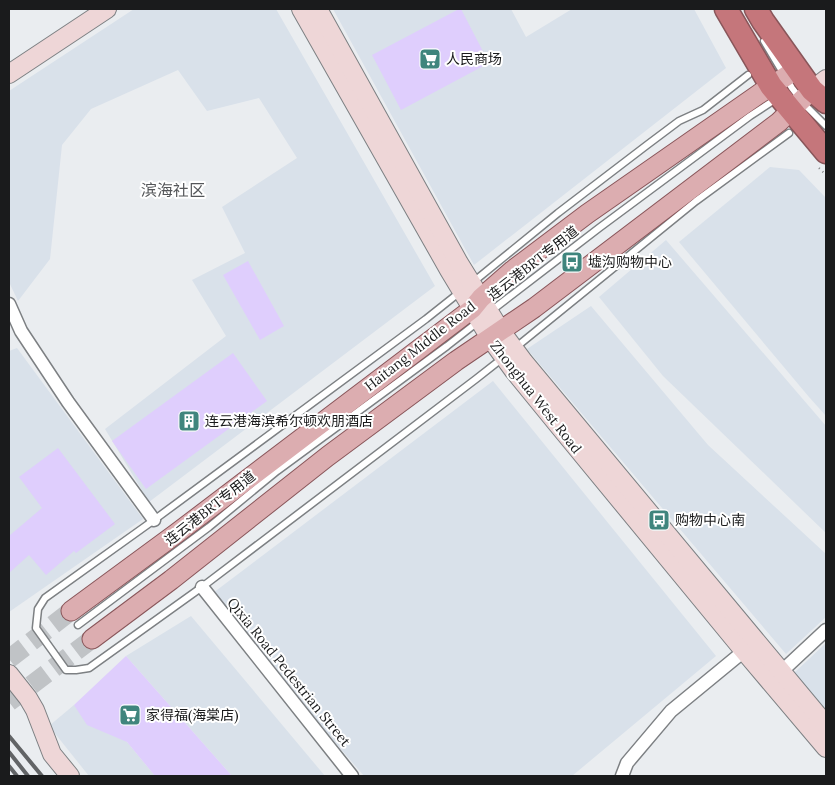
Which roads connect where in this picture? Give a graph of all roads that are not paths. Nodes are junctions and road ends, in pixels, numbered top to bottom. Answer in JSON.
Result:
{"nodes":[{"id":1,"x":107,"y":9,"type":"edge"},
{"id":2,"x":301,"y":9,"type":"edge"},
{"id":3,"x":318,"y":9,"type":"edge"},
{"id":4,"x":726,"y":9,"type":"edge"},
{"id":5,"x":756,"y":9,"type":"edge"},
{"id":6,"x":760,"y":33,"type":"dead end"},
{"id":7,"x":9,"y":74,"type":"edge"},
{"id":8,"x":748,"y":75,"type":"dead end"},
{"id":9,"x":798,"y":90,"type":"edge"},
{"id":10,"x":826,"y":126,"type":"edge"},
{"id":11,"x":788,"y":133,"type":"dead end"},
{"id":12,"x":826,"y":152,"type":"edge"},
{"id":13,"x":476,"y":302,"type":"junction"},
{"id":14,"x":9,"y":304,"type":"edge"},
{"id":15,"x":495,"y":334,"type":"junction"},
{"id":16,"x":509,"y":353,"type":"junction"},
{"id":17,"x":154,"y":520,"type":"junction"},
{"id":18,"x":202,"y":587,"type":"junction"},
{"id":19,"x":75,"y":618,"type":"tunnel mouth"},
{"id":20,"x":826,"y":630,"type":"edge"},
{"id":21,"x":92,"y":640,"type":"tunnel mouth"},
{"id":22,"x":744,"y":651,"type":"junction"},
{"id":23,"x":782,"y":672,"type":"junction"},
{"id":24,"x":9,"y":674,"type":"edge"},
{"id":25,"x":826,"y":725,"type":"edge"},
{"id":26,"x":826,"y":748,"type":"edge"},
{"id":27,"x":70,"y":776,"type":"edge"},
{"id":28,"x":352,"y":776,"type":"edge"},
{"id":29,"x":622,"y":776,"type":"edge"}],
"edges":[{"from":1,"to":7,"type":"main road"},
{"from":2,"to":13,"type":"main road","name":"Zhonghua West Road"},
{"from":3,"to":13,"type":"main road"},
{"from":4,"to":9,"type":"highway"},
{"from":5,"to":9,"type":"highway"},
{"from":6,"to":9,"type":"lane"},
{"from":8,"to":13,"type":"lane"},
{"from":9,"to":10,"type":"lane"},
{"from":9,"to":12,"type":"highway"},
{"from":9,"to":13,"type":"main road","name":"Haitang Middle Road"},
{"from":9,"to":15,"type":"main road"},
{"from":11,"to":16,"type":"lane"},
{"from":13,"to":15,"type":"main road","name":"Zhonghua West Road"},
{"from":13,"to":17,"type":"lane"},
{"from":13,"to":19,"type":"main road","name":"Haitang Middle Road"},
{"from":14,"to":17,"type":"street"},
{"from":15,"to":16,"type":"main road","name":"Zhonghua West Road"},
{"from":15,"to":21,"type":"main road"},
{"from":16,"to":18,"type":"lane"},
{"from":16,"to":22,"type":"main road","name":"Zhonghua West Road"},
{"from":16,"to":23,"type":"main road"},
{"from":17,"to":18,"type":"lane"},
{"from":18,"to":28,"type":"street","name":"Qixia Road Pedestrian Street"},
{"from":20,"to":23,"type":"street"},
{"from":22,"to":26,"type":"main road","name":"Zhonghua West Road"},
{"from":22,"to":29,"type":"street"},
{"from":23,"to":25,"type":"main road"},
{"from":24,"to":27,"type":"main road"}]}
